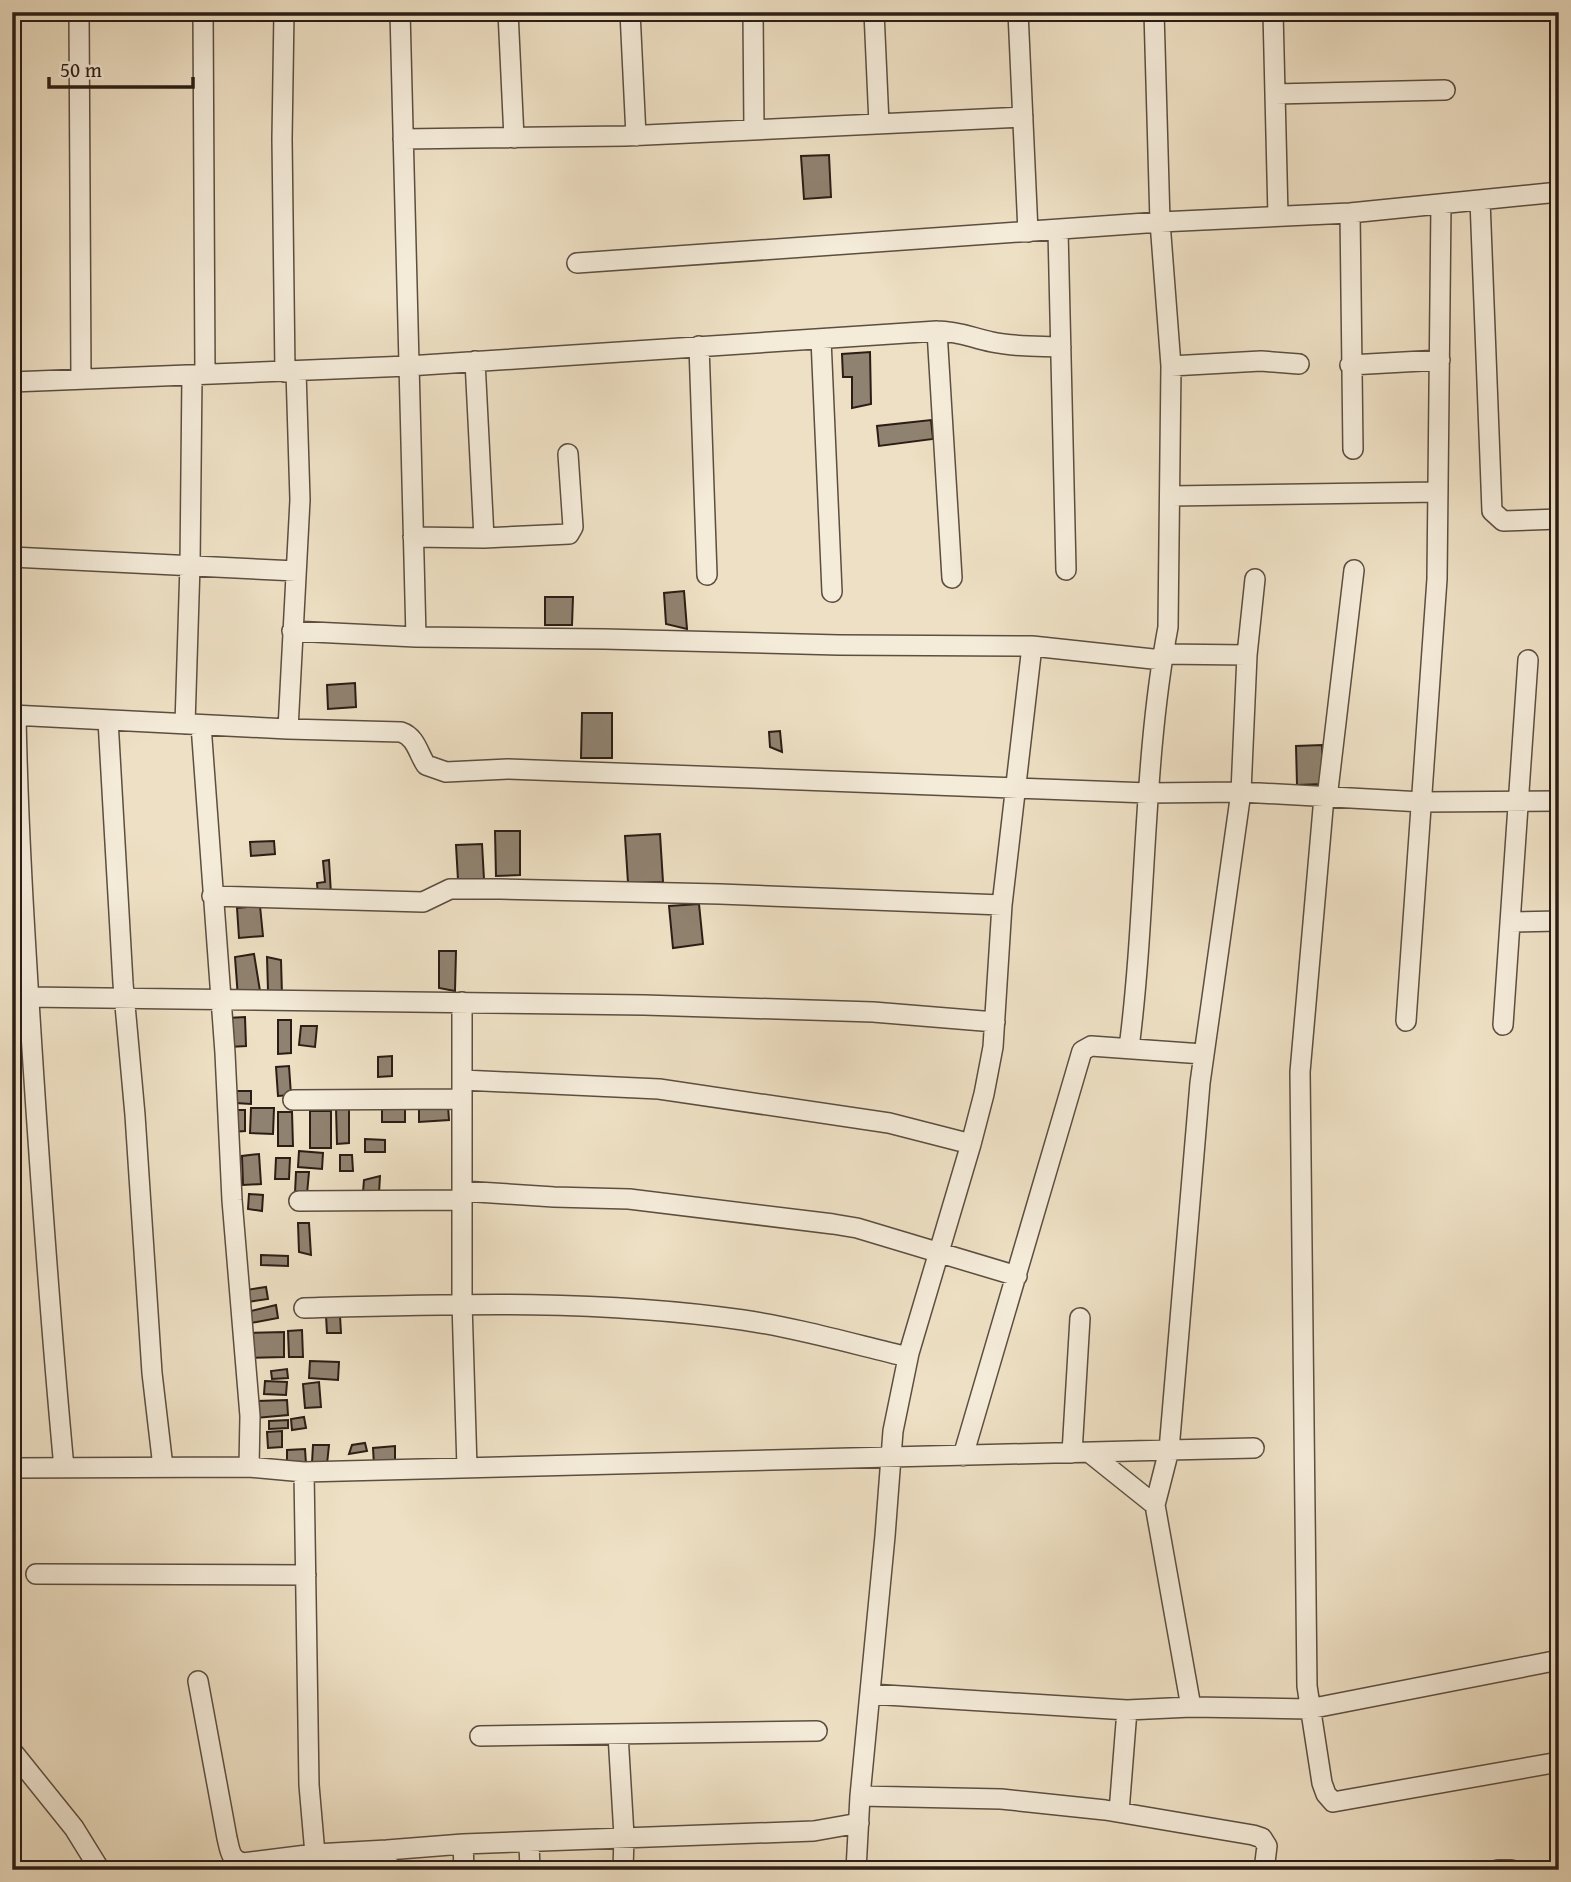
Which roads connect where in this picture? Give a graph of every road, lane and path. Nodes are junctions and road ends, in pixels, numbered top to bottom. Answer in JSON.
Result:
{"nodes":[{"id":1,"x":79,"y":12,"type":"edge"},
{"id":2,"x":203,"y":12,"type":"edge"},
{"id":3,"x":284,"y":12,"type":"edge"},
{"id":4,"x":400,"y":12,"type":"edge"},
{"id":5,"x":508,"y":12,"type":"edge"},
{"id":6,"x":630,"y":12,"type":"edge"},
{"id":7,"x":753,"y":12,"type":"edge"},
{"id":8,"x":874,"y":12,"type":"edge"},
{"id":9,"x":1018,"y":12,"type":"edge"},
{"id":10,"x":1154,"y":12,"type":"edge"},
{"id":11,"x":1273,"y":12,"type":"edge"},
{"id":12,"x":1445,"y":90,"type":"dead end"},
{"id":13,"x":1275,"y":94,"type":"junction"},
{"id":14,"x":1023,"y":117,"type":"junction"},
{"id":15,"x":879,"y":124,"type":"junction"},
{"id":16,"x":754,"y":130,"type":"junction"},
{"id":17,"x":636,"y":136,"type":"junction"},
{"id":18,"x":514,"y":138,"type":"junction"},
{"id":19,"x":403,"y":139,"type":"junction"},
{"id":20,"x":1559,"y":192,"type":"edge"},
{"id":21,"x":1480,"y":200,"type":"junction"},
{"id":22,"x":1441,"y":204,"type":"junction"},
{"id":23,"x":1350,"y":213,"type":"junction"},
{"id":24,"x":1278,"y":216,"type":"junction"},
{"id":25,"x":1160,"y":222,"type":"junction"},
{"id":26,"x":1058,"y":230,"type":"junction"},
{"id":27,"x":1028,"y":232,"type":"junction"},
{"id":28,"x":577,"y":263,"type":"dead end"},
{"id":29,"x":937,"y":331,"type":"junction"},
{"id":30,"x":821,"y":339,"type":"junction"},
{"id":31,"x":699,"y":346,"type":"junction"},
{"id":32,"x":1061,"y":346,"type":"junction"},
{"id":33,"x":1440,"y":360,"type":"junction"},
{"id":34,"x":475,"y":361,"type":"junction"},
{"id":35,"x":1299,"y":364,"type":"dead end"},
{"id":36,"x":1350,"y":365,"type":"junction"},
{"id":37,"x":408,"y":366,"type":"junction"},
{"id":38,"x":1171,"y":366,"type":"junction"},
{"id":39,"x":290,"y":371,"type":"junction"},
{"id":40,"x":199,"y":375,"type":"junction"},
{"id":41,"x":81,"y":379,"type":"junction"},
{"id":42,"x":12,"y":382,"type":"edge"},
{"id":43,"x":1353,"y":449,"type":"dead end"},
{"id":44,"x":568,"y":454,"type":"dead end"},
{"id":45,"x":1438,"y":492,"type":"junction"},
{"id":46,"x":1171,"y":496,"type":"junction"},
{"id":47,"x":1559,"y":519,"type":"edge"},
{"id":48,"x":413,"y":537,"type":"junction"},
{"id":49,"x":484,"y":538,"type":"junction"},
{"id":50,"x":12,"y":557,"type":"edge"},
{"id":51,"x":190,"y":565,"type":"junction"},
{"id":52,"x":1066,"y":570,"type":"dead end"},
{"id":53,"x":1354,"y":570,"type":"dead end"},
{"id":54,"x":296,"y":571,"type":"junction"},
{"id":55,"x":707,"y":575,"type":"dead end"},
{"id":56,"x":952,"y":578,"type":"dead end"},
{"id":57,"x":1255,"y":579,"type":"dead end"},
{"id":58,"x":832,"y":592,"type":"dead end"},
{"id":59,"x":292,"y":631,"type":"junction"},
{"id":60,"x":416,"y":637,"type":"junction"},
{"id":61,"x":1032,"y":646,"type":"junction"},
{"id":62,"x":1247,"y":655,"type":"junction"},
{"id":63,"x":1163,"y":657,"type":"junction"},
{"id":64,"x":1528,"y":660,"type":"dead end"},
{"id":65,"x":14,"y":715,"type":"edge"},
{"id":66,"x":108,"y":720,"type":"junction"},
{"id":67,"x":193,"y":725,"type":"junction"},
{"id":68,"x":288,"y":729,"type":"junction"},
{"id":69,"x":1014,"y":787,"type":"junction"},
{"id":70,"x":1241,"y":792,"type":"junction"},
{"id":71,"x":1147,"y":793,"type":"junction"},
{"id":72,"x":1324,"y":797,"type":"junction"},
{"id":73,"x":1517,"y":801,"type":"junction"},
{"id":74,"x":1559,"y":801,"type":"edge"},
{"id":75,"x":1422,"y":802,"type":"junction"},
{"id":76,"x":212,"y":896,"type":"junction"},
{"id":77,"x":1002,"y":905,"type":"junction"},
{"id":78,"x":1559,"y":921,"type":"edge"},
{"id":79,"x":1510,"y":922,"type":"junction"},
{"id":80,"x":23,"y":992,"type":"edge"},
{"id":81,"x":124,"y":997,"type":"junction"},
{"id":82,"x":221,"y":999,"type":"junction"},
{"id":83,"x":462,"y":1002,"type":"junction"},
{"id":84,"x":995,"y":1021,"type":"junction"},
{"id":85,"x":1406,"y":1021,"type":"dead end"},
{"id":86,"x":1503,"y":1025,"type":"dead end"},
{"id":87,"x":1129,"y":1048,"type":"junction"},
{"id":88,"x":1203,"y":1054,"type":"junction"},
{"id":89,"x":462,"y":1090,"type":"junction"},
{"id":90,"x":293,"y":1100,"type":"dead end"},
{"id":91,"x":971,"y":1144,"type":"junction"},
{"id":92,"x":462,"y":1195,"type":"junction"},
{"id":93,"x":299,"y":1202,"type":"dead end"},
{"id":94,"x":937,"y":1253,"type":"junction"},
{"id":95,"x":1017,"y":1276,"type":"junction"},
{"id":96,"x":462,"y":1303,"type":"junction"},
{"id":97,"x":304,"y":1308,"type":"dead end"},
{"id":98,"x":1080,"y":1318,"type":"dead end"},
{"id":99,"x":908,"y":1357,"type":"junction"},
{"id":100,"x":1254,"y":1448,"type":"dead end"},
{"id":101,"x":1170,"y":1450,"type":"junction"},
{"id":102,"x":1081,"y":1453,"type":"junction"},
{"id":103,"x":963,"y":1456,"type":"junction"},
{"id":104,"x":891,"y":1457,"type":"junction"},
{"id":105,"x":163,"y":1467,"type":"junction"},
{"id":106,"x":249,"y":1467,"type":"junction"},
{"id":107,"x":12,"y":1468,"type":"edge"},
{"id":108,"x":64,"y":1468,"type":"junction"},
{"id":109,"x":467,"y":1468,"type":"junction"},
{"id":110,"x":304,"y":1472,"type":"junction"},
{"id":111,"x":1155,"y":1505,"type":"junction"},
{"id":112,"x":36,"y":1574,"type":"dead end"},
{"id":113,"x":306,"y":1575,"type":"junction"},
{"id":114,"x":1559,"y":1660,"type":"edge"},
{"id":115,"x":198,"y":1681,"type":"dead end"},
{"id":116,"x":870,"y":1694,"type":"junction"},
{"id":117,"x":1191,"y":1707,"type":"junction"},
{"id":118,"x":1309,"y":1709,"type":"junction"},
{"id":119,"x":1128,"y":1710,"type":"junction"},
{"id":120,"x":817,"y":1731,"type":"dead end"},
{"id":121,"x":618,"y":1734,"type":"junction"},
{"id":122,"x":480,"y":1736,"type":"dead end"},
{"id":123,"x":12,"y":1751,"type":"edge"},
{"id":124,"x":1559,"y":1762,"type":"edge"},
{"id":125,"x":860,"y":1796,"type":"junction"},
{"id":126,"x":1119,"y":1812,"type":"junction"},
{"id":127,"x":859,"y":1824,"type":"junction"},
{"id":128,"x":624,"y":1836,"type":"junction"},
{"id":129,"x":529,"y":1843,"type":"junction"},
{"id":130,"x":463,"y":1844,"type":"junction"},
{"id":131,"x":315,"y":1854,"type":"junction"},
{"id":132,"x":387,"y":1860,"type":"edge"},
{"id":133,"x":100,"y":1870,"type":"edge"},
{"id":134,"x":464,"y":1870,"type":"edge"},
{"id":135,"x":530,"y":1870,"type":"edge"},
{"id":136,"x":623,"y":1870,"type":"edge"},
{"id":137,"x":856,"y":1870,"type":"edge"},
{"id":138,"x":1264,"y":1870,"type":"edge"},
{"id":139,"x":1498,"y":1870,"type":"edge"},
{"id":140,"x":1511,"y":1870,"type":"edge"}],
"edges":[{"from":1,"to":41,"type":"street"},
{"from":2,"to":40,"type":"street"},
{"from":3,"to":39,"type":"street"},
{"from":4,"to":19,"type":"street"},
{"from":5,"to":18,"type":"street"},
{"from":6,"to":17,"type":"street"},
{"from":7,"to":16,"type":"street"},
{"from":8,"to":15,"type":"street"},
{"from":9,"to":14,"type":"street"},
{"from":10,"to":25,"type":"street"},
{"from":11,"to":13,"type":"street"},
{"from":12,"to":13,"type":"street"},
{"from":13,"to":24,"type":"street"},
{"from":14,"to":15,"type":"street"},
{"from":14,"to":27,"type":"street"},
{"from":15,"to":16,"type":"street"},
{"from":16,"to":17,"type":"street"},
{"from":17,"to":18,"type":"street"},
{"from":18,"to":19,"type":"street"},
{"from":19,"to":37,"type":"street"},
{"from":20,"to":21,"type":"street"},
{"from":21,"to":22,"type":"street"},
{"from":21,"to":47,"type":"street"},
{"from":22,"to":23,"type":"street"},
{"from":22,"to":33,"type":"street"},
{"from":23,"to":24,"type":"street"},
{"from":23,"to":36,"type":"street"},
{"from":24,"to":25,"type":"street"},
{"from":25,"to":26,"type":"street"},
{"from":25,"to":38,"type":"street"},
{"from":26,"to":27,"type":"street"},
{"from":26,"to":32,"type":"street"},
{"from":27,"to":28,"type":"street"},
{"from":29,"to":30,"type":"street"},
{"from":29,"to":32,"type":"street"},
{"from":29,"to":56,"type":"street"},
{"from":30,"to":31,"type":"street"},
{"from":30,"to":58,"type":"street"},
{"from":31,"to":34,"type":"street"},
{"from":31,"to":55,"type":"street"},
{"from":32,"to":52,"type":"street"},
{"from":33,"to":36,"type":"street"},
{"from":33,"to":45,"type":"street"},
{"from":34,"to":37,"type":"street"},
{"from":34,"to":49,"type":"street"},
{"from":35,"to":38,"type":"street"},
{"from":36,"to":43,"type":"street"},
{"from":37,"to":39,"type":"street"},
{"from":37,"to":48,"type":"street"},
{"from":38,"to":46,"type":"street"},
{"from":39,"to":40,"type":"street"},
{"from":39,"to":54,"type":"street"},
{"from":40,"to":41,"type":"street"},
{"from":40,"to":51,"type":"street"},
{"from":41,"to":42,"type":"street"},
{"from":44,"to":49,"type":"street"},
{"from":45,"to":46,"type":"street"},
{"from":45,"to":75,"type":"street"},
{"from":46,"to":63,"type":"street"},
{"from":48,"to":49,"type":"street"},
{"from":48,"to":60,"type":"street"},
{"from":50,"to":51,"type":"street"},
{"from":51,"to":54,"type":"street"},
{"from":51,"to":67,"type":"street"},
{"from":53,"to":72,"type":"street"},
{"from":54,"to":59,"type":"street"},
{"from":57,"to":62,"type":"street"},
{"from":59,"to":60,"type":"street"},
{"from":59,"to":68,"type":"street"},
{"from":60,"to":61,"type":"street"},
{"from":61,"to":63,"type":"street"},
{"from":61,"to":69,"type":"street"},
{"from":62,"to":63,"type":"street"},
{"from":62,"to":70,"type":"street"},
{"from":63,"to":71,"type":"street"},
{"from":64,"to":73,"type":"street"},
{"from":65,"to":66,"type":"street"},
{"from":65,"to":80,"type":"street"},
{"from":66,"to":67,"type":"street"},
{"from":66,"to":81,"type":"street"},
{"from":67,"to":68,"type":"street"},
{"from":67,"to":76,"type":"street"},
{"from":68,"to":69,"type":"street"},
{"from":69,"to":71,"type":"street"},
{"from":69,"to":77,"type":"street"},
{"from":70,"to":71,"type":"street"},
{"from":70,"to":72,"type":"street"},
{"from":70,"to":88,"type":"street"},
{"from":71,"to":87,"type":"street"},
{"from":72,"to":75,"type":"street"},
{"from":72,"to":118,"type":"street"},
{"from":73,"to":74,"type":"street"},
{"from":73,"to":75,"type":"street"},
{"from":73,"to":79,"type":"street"},
{"from":75,"to":85,"type":"street"},
{"from":76,"to":77,"type":"street"},
{"from":76,"to":82,"type":"street"},
{"from":77,"to":84,"type":"street"},
{"from":78,"to":79,"type":"street"},
{"from":79,"to":86,"type":"street"},
{"from":80,"to":81,"type":"street"},
{"from":80,"to":108,"type":"street"},
{"from":81,"to":82,"type":"street"},
{"from":81,"to":105,"type":"street"},
{"from":82,"to":83,"type":"street"},
{"from":82,"to":106,"type":"street"},
{"from":83,"to":84,"type":"street"},
{"from":83,"to":89,"type":"street"},
{"from":84,"to":91,"type":"street"},
{"from":87,"to":88,"type":"street"},
{"from":87,"to":95,"type":"street"},
{"from":88,"to":101,"type":"street"},
{"from":89,"to":90,"type":"street"},
{"from":89,"to":91,"type":"street"},
{"from":89,"to":92,"type":"street"},
{"from":91,"to":94,"type":"street"},
{"from":92,"to":93,"type":"street"},
{"from":92,"to":94,"type":"street"},
{"from":92,"to":96,"type":"street"},
{"from":94,"to":95,"type":"street"},
{"from":94,"to":99,"type":"street"},
{"from":95,"to":103,"type":"street"},
{"from":96,"to":97,"type":"street"},
{"from":96,"to":99,"type":"street"},
{"from":96,"to":109,"type":"street"},
{"from":98,"to":102,"type":"street"},
{"from":99,"to":104,"type":"street"},
{"from":100,"to":101,"type":"street"},
{"from":101,"to":102,"type":"street"},
{"from":101,"to":111,"type":"street"},
{"from":102,"to":103,"type":"street"},
{"from":102,"to":111,"type":"street"},
{"from":103,"to":104,"type":"street"},
{"from":104,"to":109,"type":"street"},
{"from":104,"to":116,"type":"street"},
{"from":105,"to":106,"type":"street"},
{"from":105,"to":108,"type":"street"},
{"from":106,"to":110,"type":"street"},
{"from":107,"to":108,"type":"street"},
{"from":109,"to":110,"type":"street"},
{"from":110,"to":113,"type":"street"},
{"from":111,"to":117,"type":"street"},
{"from":112,"to":113,"type":"street"},
{"from":113,"to":131,"type":"street"},
{"from":114,"to":118,"type":"street"},
{"from":115,"to":131,"type":"street"},
{"from":116,"to":119,"type":"street"},
{"from":116,"to":125,"type":"street"},
{"from":117,"to":118,"type":"street"},
{"from":117,"to":119,"type":"street"},
{"from":118,"to":124,"type":"street"},
{"from":119,"to":126,"type":"street"},
{"from":120,"to":121,"type":"street"},
{"from":121,"to":122,"type":"street"},
{"from":121,"to":128,"type":"street"},
{"from":123,"to":133,"type":"street"},
{"from":125,"to":126,"type":"street"},
{"from":125,"to":127,"type":"street"},
{"from":126,"to":138,"type":"street"},
{"from":127,"to":128,"type":"street"},
{"from":127,"to":137,"type":"street"},
{"from":128,"to":129,"type":"street"},
{"from":128,"to":136,"type":"street"},
{"from":129,"to":130,"type":"street"},
{"from":129,"to":135,"type":"street"},
{"from":130,"to":132,"type":"street"},
{"from":130,"to":134,"type":"street"},
{"from":131,"to":132,"type":"street"},
{"from":139,"to":140,"type":"street"}]}
